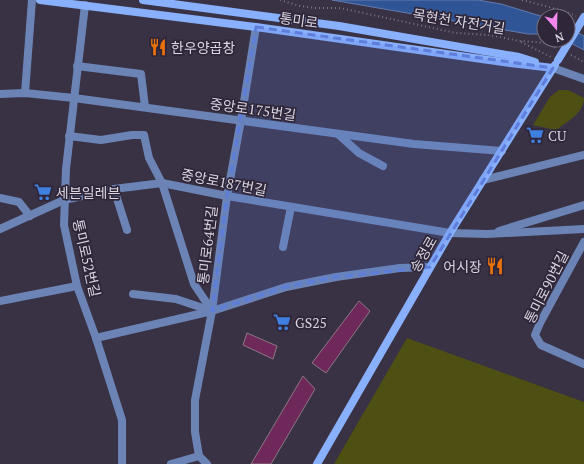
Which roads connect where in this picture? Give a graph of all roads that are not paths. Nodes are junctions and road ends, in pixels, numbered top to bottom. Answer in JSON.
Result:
{"nodes":[{"id":1,"x":32,"y":0,"type":"edge"},
{"id":2,"x":40,"y":0,"type":"edge"},
{"id":3,"x":143,"y":0,"type":"edge"},
{"id":4,"x":85,"y":5,"type":"junction"},
{"id":5,"x":581,"y":17,"type":"edge"},
{"id":6,"x":256,"y":26,"type":"junction"},
{"id":7,"x":77,"y":66,"type":"junction"},
{"id":8,"x":553,"y":68,"type":"junction"},
{"id":9,"x":584,"y":79,"type":"edge"},
{"id":10,"x":25,"y":93,"type":"junction"},
{"id":11,"x":0,"y":94,"type":"edge"},
{"id":12,"x":74,"y":98,"type":"junction"},
{"id":13,"x":144,"y":107,"type":"junction"},
{"id":14,"x":241,"y":120,"type":"junction"},
{"id":15,"x":338,"y":134,"type":"junction"},
{"id":16,"x":70,"y":136,"type":"junction"},
{"id":17,"x":502,"y":151,"type":"junction"},
{"id":18,"x":584,"y":155,"type":"edge"},
{"id":19,"x":383,"y":166,"type":"dead end"},
{"id":20,"x":483,"y":180,"type":"junction"},
{"id":21,"x":162,"y":184,"type":"junction"},
{"id":22,"x":114,"y":189,"type":"junction"},
{"id":23,"x":227,"y":196,"type":"junction"},
{"id":24,"x":0,"y":198,"type":"edge"},
{"id":25,"x":64,"y":200,"type":"junction"},
{"id":26,"x":584,"y":205,"type":"edge"},
{"id":27,"x":290,"y":207,"type":"junction"},
{"id":28,"x":30,"y":216,"type":"junction"},
{"id":29,"x":0,"y":229,"type":"edge"},
{"id":30,"x":584,"y":229,"type":"edge"},
{"id":31,"x":127,"y":230,"type":"dead end"},
{"id":32,"x":450,"y":233,"type":"junction"},
{"id":33,"x":487,"y":234,"type":"junction"},
{"id":34,"x":584,"y":242,"type":"edge"},
{"id":35,"x":282,"y":247,"type":"dead end"},
{"id":36,"x":430,"y":267,"type":"junction"},
{"id":37,"x":77,"y":286,"type":"junction"},
{"id":38,"x":133,"y":294,"type":"dead end"},
{"id":39,"x":0,"y":301,"type":"edge"},
{"id":40,"x":212,"y":311,"type":"junction"},
{"id":41,"x":96,"y":338,"type":"junction"},
{"id":42,"x":584,"y":364,"type":"edge"},
{"id":43,"x":199,"y":456,"type":"junction"},
{"id":44,"x":122,"y":464,"type":"edge"},
{"id":45,"x":171,"y":464,"type":"edge"},
{"id":46,"x":207,"y":464,"type":"edge"},
{"id":47,"x":317,"y":464,"type":"edge"}],
"edges":[{"from":1,"to":10,"type":"street"},
{"from":2,"to":4,"type":"main road","name":"통미로"},
{"from":3,"to":8,"type":"main road","name":"통미로"},
{"from":4,"to":6,"type":"main road","name":"통미로"},
{"from":4,"to":7,"type":"street","name":"통미로52번길"},
{"from":5,"to":8,"type":"main road","name":"송정로","bridge":true},
{"from":6,"to":8,"type":"main road","name":"통미로"},
{"from":6,"to":14,"type":"street","name":"통미로64번길"},
{"from":7,"to":12,"type":"street","name":"통미로52번길"},
{"from":7,"to":13,"type":"street"},
{"from":8,"to":9,"type":"street","name":"통미로"},
{"from":8,"to":17,"type":"main road","name":"송정로"},
{"from":10,"to":11,"type":"street","name":"중앙로175번길"},
{"from":10,"to":12,"type":"street","name":"중앙로175번길"},
{"from":12,"to":13,"type":"street","name":"중앙로175번길"},
{"from":12,"to":16,"type":"street","name":"통미로52번길"},
{"from":13,"to":14,"type":"street","name":"중앙로175번길"},
{"from":14,"to":15,"type":"street","name":"중앙로175번길"},
{"from":14,"to":23,"type":"street","name":"통미로64번길"},
{"from":15,"to":17,"type":"street","name":"중앙로175번길"},
{"from":15,"to":19,"type":"street"},
{"from":16,"to":21,"type":"street"},
{"from":16,"to":25,"type":"street","name":"통미로52번길"},
{"from":17,"to":20,"type":"main road","name":"송정로"},
{"from":18,"to":20,"type":"street"},
{"from":20,"to":32,"type":"main road","name":"송정로"},
{"from":21,"to":22,"type":"street","name":"중앙로187번길"},
{"from":21,"to":23,"type":"street","name":"중앙로187번길"},
{"from":21,"to":40,"type":"street"},
{"from":22,"to":25,"type":"street","name":"중앙로187번길"},
{"from":22,"to":31,"type":"street"},
{"from":23,"to":27,"type":"street","name":"중앙로187번길"},
{"from":23,"to":40,"type":"street","name":"통미로64번길"},
{"from":24,"to":28,"type":"street"},
{"from":25,"to":28,"type":"street","name":"중앙로187번길"},
{"from":25,"to":37,"type":"street","name":"통미로52번길"},
{"from":26,"to":33,"type":"street"},
{"from":27,"to":32,"type":"street","name":"중앙로187번길"},
{"from":27,"to":35,"type":"street"},
{"from":28,"to":29,"type":"street","name":"중앙로187번길"},
{"from":30,"to":33,"type":"street"},
{"from":32,"to":33,"type":"street","name":"중앙로187번길"},
{"from":32,"to":36,"type":"main road","name":"송정로"},
{"from":34,"to":42,"type":"street","name":"통미로90번길"},
{"from":36,"to":40,"type":"street"},
{"from":36,"to":47,"type":"main road","name":"송정로"},
{"from":37,"to":39,"type":"street"},
{"from":37,"to":41,"type":"street","name":"통미로52번길"},
{"from":38,"to":40,"type":"street"},
{"from":40,"to":41,"type":"street"},
{"from":40,"to":43,"type":"street","name":"통미로64번길"},
{"from":41,"to":44,"type":"street","name":"통미로52번길"},
{"from":43,"to":45,"type":"street"},
{"from":43,"to":46,"type":"street"}]}
